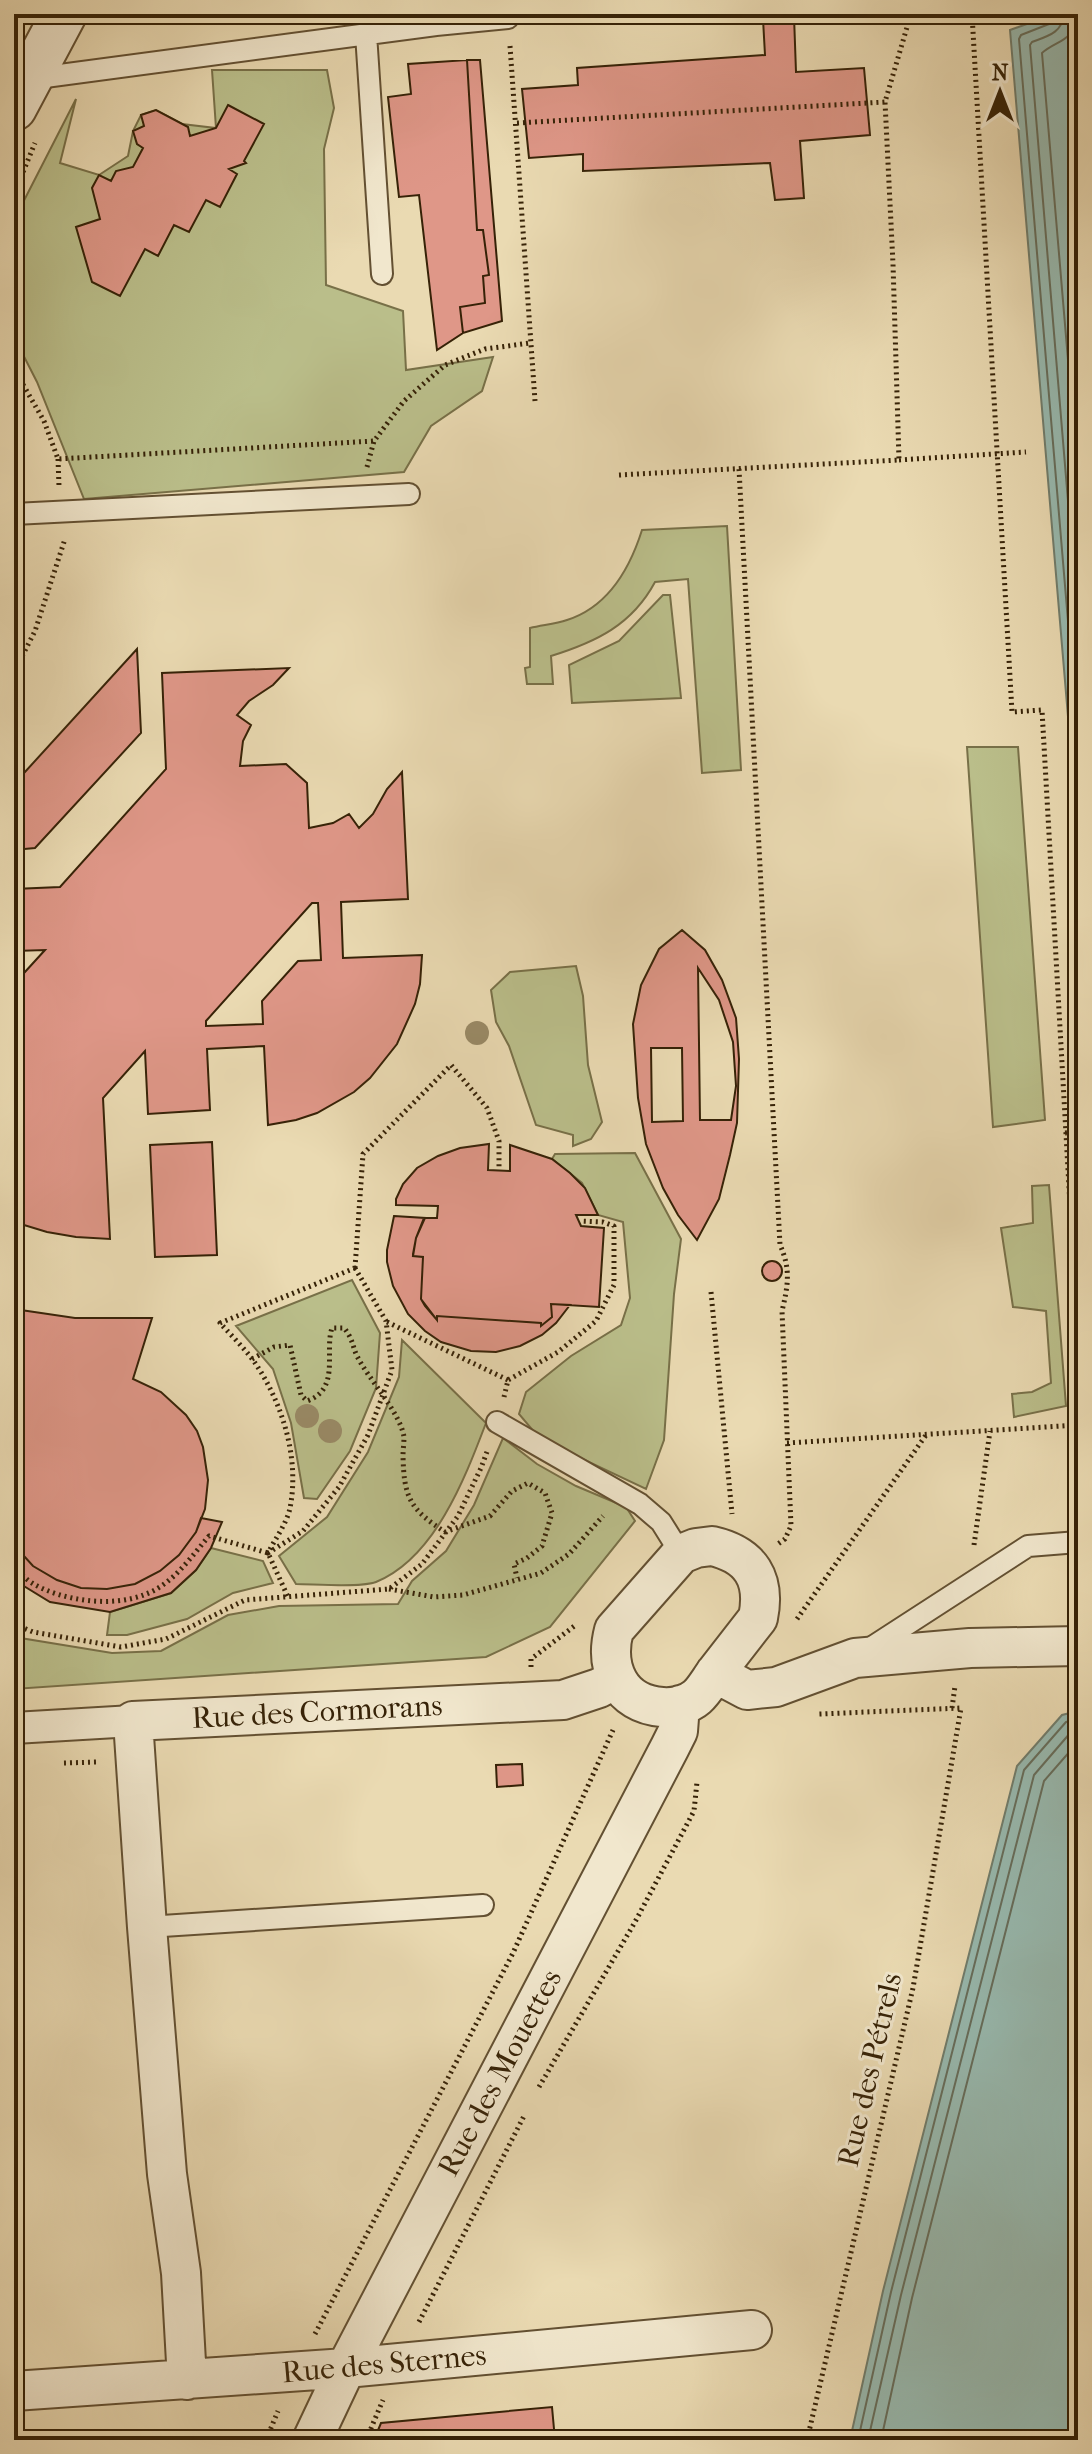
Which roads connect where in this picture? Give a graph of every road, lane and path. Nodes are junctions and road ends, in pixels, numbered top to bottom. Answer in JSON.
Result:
{"nodes":[{"id":1,"x":64,"y":14,"type":"edge"},
{"id":2,"x":917,"y":14,"type":"edge"},
{"id":3,"x":972,"y":14,"type":"edge"},
{"id":4,"x":508,"y":16,"type":"edge"},
{"id":5,"x":366,"y":34,"type":"junction"},
{"id":6,"x":22,"y":94,"type":"edge"},
{"id":7,"x":885,"y":102,"type":"junction"},
{"id":8,"x":517,"y":123,"type":"junction"},
{"id":9,"x":382,"y":274,"type":"dead end"},
{"id":10,"x":530,"y":343,"type":"junction"},
{"id":11,"x":14,"y":369,"type":"edge"},
{"id":12,"x":535,"y":401,"type":"dead end"},
{"id":13,"x":374,"y":441,"type":"junction"},
{"id":14,"x":1026,"y":452,"type":"dead end"},
{"id":15,"x":996,"y":455,"type":"junction"},
{"id":16,"x":58,"y":459,"type":"junction"},
{"id":17,"x":899,"y":460,"type":"junction"},
{"id":18,"x":739,"y":469,"type":"junction"},
{"id":19,"x":619,"y":475,"type":"dead end"},
{"id":20,"x":409,"y":494,"type":"dead end"},
{"id":21,"x":364,"y":495,"type":"junction"},
{"id":22,"x":65,"y":512,"type":"junction"},
{"id":23,"x":14,"y":514,"type":"edge"},
{"id":24,"x":14,"y":672,"type":"edge"},
{"id":25,"x":1078,"y":1132,"type":"edge"},
{"id":26,"x":1065,"y":1133,"type":"junction"},
{"id":27,"x":499,"y":1171,"type":"dead end"},
{"id":28,"x":580,"y":1221,"type":"dead end"},
{"id":29,"x":355,"y":1268,"type":"junction"},
{"id":30,"x":711,"y":1292,"type":"dead end"},
{"id":31,"x":386,"y":1321,"type":"junction"},
{"id":32,"x":1078,"y":1346,"type":"edge"},
{"id":33,"x":252,"y":1359,"type":"junction"},
{"id":34,"x":508,"y":1380,"type":"junction"},
{"id":35,"x":382,"y":1397,"type":"junction"},
{"id":36,"x":497,"y":1422,"type":"junction"},
{"id":37,"x":1078,"y":1425,"type":"edge"},
{"id":38,"x":926,"y":1435,"type":"junction"},
{"id":39,"x":787,"y":1443,"type":"junction"},
{"id":40,"x":622,"y":1494,"type":"junction"},
{"id":41,"x":732,"y":1517,"type":"dead end"},
{"id":42,"x":445,"y":1532,"type":"junction"},
{"id":43,"x":785,"y":1539,"type":"dead end"},
{"id":44,"x":1078,"y":1542,"type":"edge"},
{"id":45,"x":268,"y":1553,"type":"junction"},
{"id":46,"x":681,"y":1554,"type":"junction"},
{"id":47,"x":14,"y":1566,"type":"edge"},
{"id":48,"x":517,"y":1578,"type":"junction"},
{"id":49,"x":389,"y":1589,"type":"junction"},
{"id":50,"x":288,"y":1597,"type":"junction"},
{"id":51,"x":14,"y":1624,"type":"edge"},
{"id":52,"x":792,"y":1626,"type":"dead end"},
{"id":53,"x":1078,"y":1646,"type":"edge"},
{"id":54,"x":855,"y":1658,"type":"junction"},
{"id":55,"x":715,"y":1673,"type":"junction"},
{"id":56,"x":616,"y":1679,"type":"junction"},
{"id":57,"x":680,"y":1705,"type":"junction"},
{"id":58,"x":817,"y":1714,"type":"dead end"},
{"id":59,"x":133,"y":1721,"type":"junction"},
{"id":60,"x":14,"y":1728,"type":"edge"},
{"id":61,"x":601,"y":1729,"type":"dead end"},
{"id":62,"x":670,"y":1747,"type":"junction"},
{"id":63,"x":483,"y":1905,"type":"dead end"},
{"id":64,"x":147,"y":1927,"type":"junction"},
{"id":65,"x":538,"y":2090,"type":"dead end"},
{"id":66,"x":531,"y":2103,"type":"dead end"},
{"id":67,"x":752,"y":2330,"type":"dead end"},
{"id":68,"x":398,"y":2363,"type":"junction"},
{"id":69,"x":346,"y":2368,"type":"junction"},
{"id":70,"x":295,"y":2372,"type":"junction"},
{"id":71,"x":187,"y":2380,"type":"junction"},
{"id":72,"x":14,"y":2391,"type":"edge"},
{"id":73,"x":266,"y":2440,"type":"edge"},
{"id":74,"x":312,"y":2440,"type":"edge"},
{"id":75,"x":366,"y":2440,"type":"edge"},
{"id":76,"x":807,"y":2440,"type":"edge"}],
"edges":[{"from":1,"to":6,"type":"street"},
{"from":2,"to":7,"type":"path"},
{"from":3,"to":15,"type":"path"},
{"from":4,"to":5,"type":"lane"},
{"from":4,"to":8,"type":"path"},
{"from":5,"to":6,"type":"lane"},
{"from":5,"to":9,"type":"lane"},
{"from":7,"to":8,"type":"path"},
{"from":7,"to":17,"type":"path"},
{"from":8,"to":10,"type":"path"},
{"from":10,"to":12,"type":"path"},
{"from":10,"to":13,"type":"path"},
{"from":11,"to":16,"type":"path"},
{"from":13,"to":16,"type":"path"},
{"from":13,"to":21,"type":"path"},
{"from":14,"to":15,"type":"path"},
{"from":15,"to":17,"type":"path"},
{"from":15,"to":26,"type":"path"},
{"from":16,"to":22,"type":"path"},
{"from":17,"to":18,"type":"path"},
{"from":18,"to":19,"type":"path"},
{"from":18,"to":39,"type":"path"},
{"from":20,"to":21,"type":"lane"},
{"from":21,"to":22,"type":"lane"},
{"from":22,"to":23,"type":"lane"},
{"from":22,"to":24,"type":"path"},
{"from":25,"to":26,"type":"path"},
{"from":26,"to":32,"type":"path"},
{"from":27,"to":29,"type":"path"},
{"from":28,"to":34,"type":"path"},
{"from":29,"to":31,"type":"path"},
{"from":29,"to":33,"type":"path"},
{"from":30,"to":41,"type":"path"},
{"from":31,"to":34,"type":"path"},
{"from":31,"to":35,"type":"path"},
{"from":33,"to":35,"type":"path"},
{"from":33,"to":45,"type":"path"},
{"from":34,"to":36,"type":"path"},
{"from":35,"to":42,"type":"path"},
{"from":35,"to":45,"type":"path"},
{"from":36,"to":40,"type":"lane"},
{"from":36,"to":42,"type":"path"},
{"from":37,"to":38,"type":"path"},
{"from":38,"to":39,"type":"path"},
{"from":38,"to":52,"type":"path"},
{"from":39,"to":43,"type":"path"},
{"from":40,"to":46,"type":"lane"},
{"from":40,"to":48,"type":"path"},
{"from":42,"to":48,"type":"path"},
{"from":42,"to":49,"type":"path"},
{"from":44,"to":54,"type":"lane"},
{"from":45,"to":47,"type":"path"},
{"from":45,"to":50,"type":"path"},
{"from":46,"to":55,"type":"street"},
{"from":46,"to":56,"type":"street"},
{"from":48,"to":49,"type":"path"},
{"from":49,"to":50,"type":"path"},
{"from":50,"to":51,"type":"path"},
{"from":53,"to":54,"type":"street"},
{"from":54,"to":55,"type":"street"},
{"from":55,"to":57,"type":"street"},
{"from":56,"to":57,"type":"street"},
{"from":56,"to":59,"type":"street","name":"Rue des Cormorans"},
{"from":57,"to":62,"type":"street","name":"Rue des Mouettes"},
{"from":58,"to":76,"type":"path","name":"Rue des Pétrels"},
{"from":59,"to":60,"type":"street","name":"Rue des Cormorans"},
{"from":59,"to":64,"type":"street"},
{"from":61,"to":70,"type":"path"},
{"from":62,"to":65,"type":"path"},
{"from":62,"to":69,"type":"street","name":"Rue des Mouettes"},
{"from":63,"to":64,"type":"lane"},
{"from":64,"to":71,"type":"street"},
{"from":66,"to":68,"type":"path"},
{"from":67,"to":68,"type":"street","name":"Rue des Sternes"},
{"from":68,"to":69,"type":"street","name":"Rue des Sternes"},
{"from":68,"to":75,"type":"path"},
{"from":69,"to":70,"type":"street","name":"Rue des Sternes"},
{"from":69,"to":74,"type":"street","name":"Rue des Mouettes"},
{"from":70,"to":71,"type":"street","name":"Rue des Sternes"},
{"from":70,"to":73,"type":"path"},
{"from":71,"to":72,"type":"street","name":"Rue des Sternes"}]}
